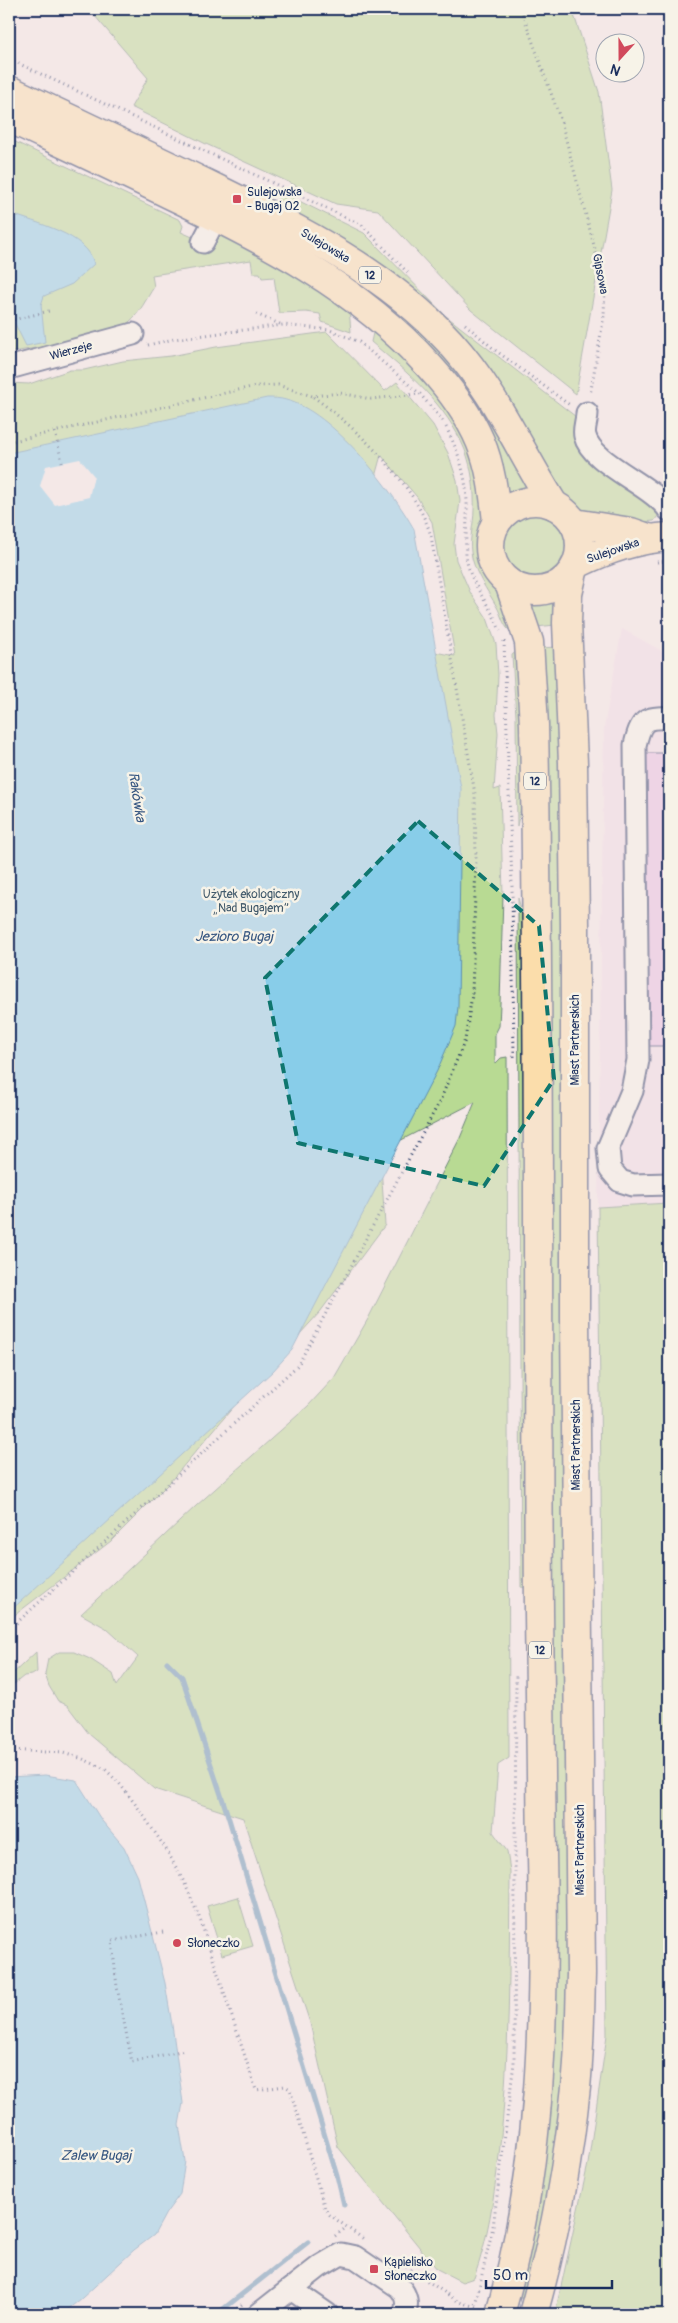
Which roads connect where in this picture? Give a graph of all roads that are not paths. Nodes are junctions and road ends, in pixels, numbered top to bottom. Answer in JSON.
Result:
{"nodes":[{"id":1,"x":9,"y":90,"type":"edge"},
{"id":2,"x":9,"y":118,"type":"edge"},
{"id":3,"x":216,"y":217,"type":"junction"},
{"id":4,"x":203,"y":242,"type":"dead end"},
{"id":5,"x":133,"y":334,"type":"dead end"},
{"id":6,"x":9,"y":368,"type":"edge"},
{"id":7,"x":587,"y":413,"type":"road end"},
{"id":8,"x":554,"y":505,"type":"junction"},
{"id":9,"x":669,"y":510,"type":"edge"},
{"id":10,"x":497,"y":522,"type":"junction"},
{"id":11,"x":574,"y":523,"type":"junction"},
{"id":12,"x":659,"y":538,"type":"edge"},
{"id":13,"x":575,"y":568,"type":"junction"},
{"id":14,"x":509,"y":583,"type":"junction"},
{"id":15,"x":669,"y":718,"type":"edge"},
{"id":16,"x":669,"y":1184,"type":"edge"},
{"id":17,"x":291,"y":2289,"type":"junction"},
{"id":18,"x":488,"y":2311,"type":"edge"},
{"id":19,"x":260,"y":2313,"type":"edge"},
{"id":20,"x":327,"y":2314,"type":"edge"},
{"id":21,"x":404,"y":2314,"type":"edge"},
{"id":22,"x":533,"y":2314,"type":"edge"}],
"edges":[{"from":1,"to":8,"type":"main road","name":"Sulejowska","number":"12"},
{"from":2,"to":3,"type":"main road","number":"12"},
{"from":3,"to":4,"type":"street"},
{"from":3,"to":10,"type":"main road","number":"12"},
{"from":5,"to":6,"type":"street","name":"Wierzeje"},
{"from":7,"to":9,"type":"street"},
{"from":8,"to":10,"type":"main road"},
{"from":8,"to":11,"type":"main road","number":"12"},
{"from":10,"to":14,"type":"main road","number":"12"},
{"from":11,"to":12,"type":"main road","name":"Sulejowska"},
{"from":11,"to":13,"type":"main road"},
{"from":12,"to":13,"type":"main road","name":"Sulejowska"},
{"from":13,"to":14,"type":"main road"},
{"from":13,"to":22,"type":"main road","name":"Miast Partnerskich"},
{"from":14,"to":18,"type":"main road","number":"12"},
{"from":15,"to":16,"type":"street"},
{"from":17,"to":19,"type":"street"},
{"from":17,"to":20,"type":"street"},
{"from":17,"to":21,"type":"street"}]}
